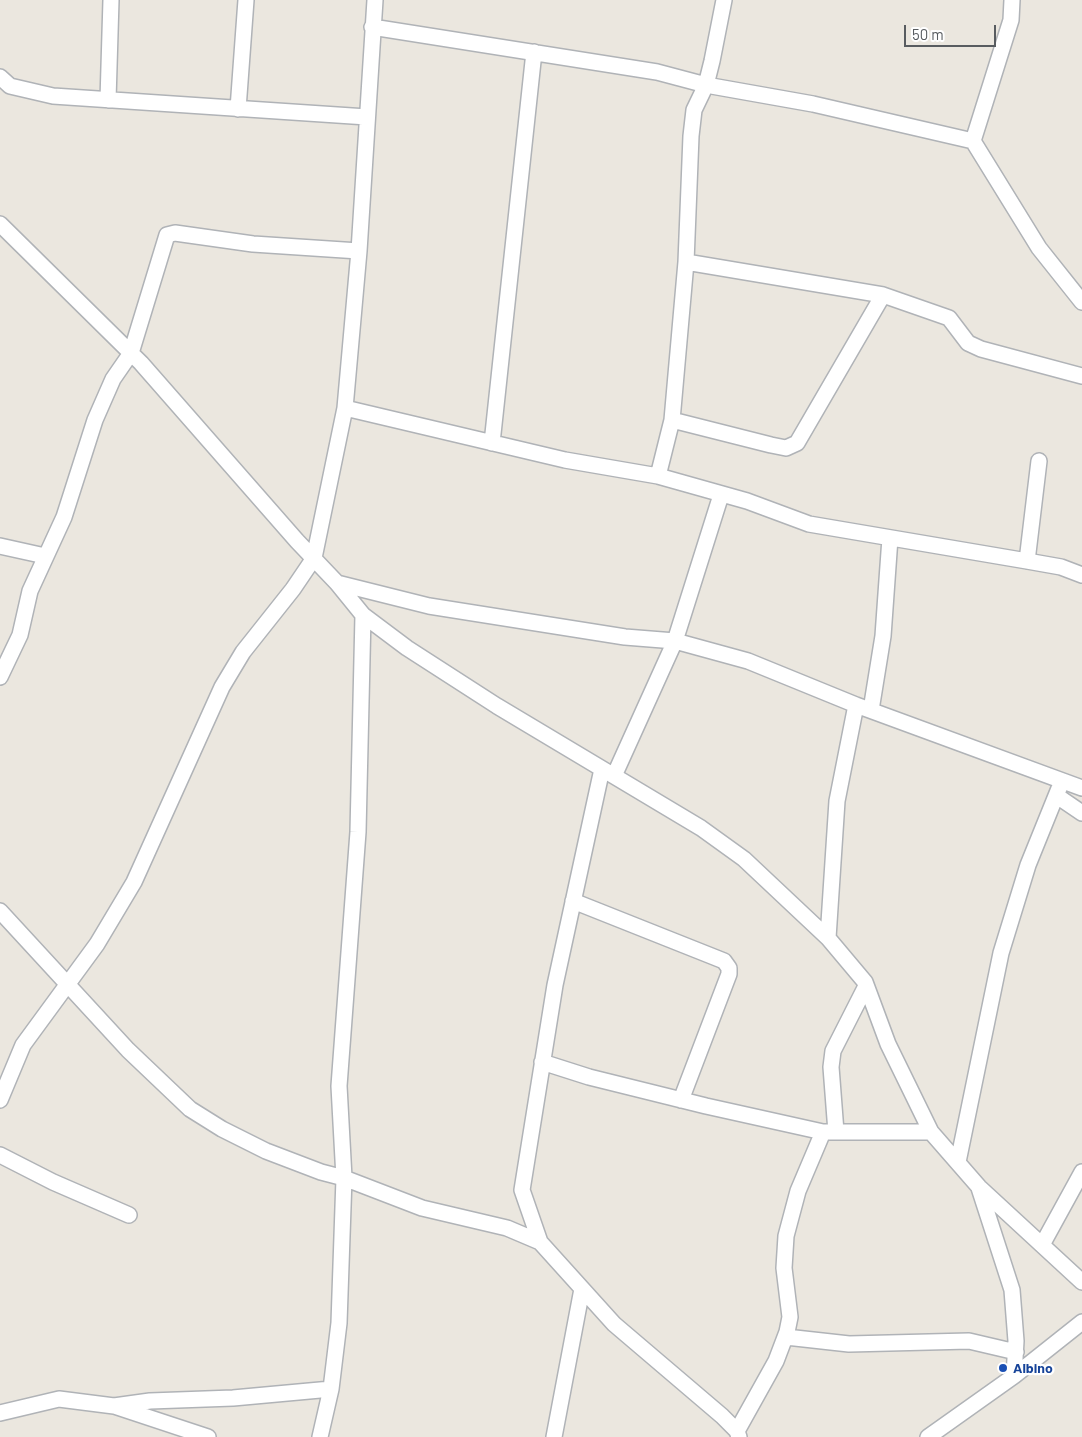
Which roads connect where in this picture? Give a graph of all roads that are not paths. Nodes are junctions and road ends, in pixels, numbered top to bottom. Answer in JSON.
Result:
{"nodes":[{"id":1,"x":112,"y":0,"type":"edge"},
{"id":2,"x":246,"y":0,"type":"edge"},
{"id":3,"x":375,"y":0,"type":"edge"},
{"id":4,"x":724,"y":0,"type":"edge"},
{"id":5,"x":1012,"y":0,"type":"edge"},
{"id":6,"x":372,"y":27,"type":"junction"},
{"id":7,"x":534,"y":52,"type":"junction"},
{"id":8,"x":0,"y":78,"type":"edge"},
{"id":9,"x":706,"y":85,"type":"junction"},
{"id":10,"x":108,"y":100,"type":"junction"},
{"id":11,"x":238,"y":109,"type":"junction"},
{"id":12,"x":367,"y":117,"type":"junction"},
{"id":13,"x":973,"y":141,"type":"junction"},
{"id":14,"x":0,"y":224,"type":"edge"},
{"id":15,"x":359,"y":251,"type":"junction"},
{"id":16,"x":686,"y":262,"type":"junction"},
{"id":17,"x":883,"y":295,"type":"junction"},
{"id":18,"x":1082,"y":302,"type":"edge"},
{"id":19,"x":131,"y":353,"type":"junction"},
{"id":20,"x":1082,"y":376,"type":"edge"},
{"id":21,"x":345,"y":408,"type":"junction"},
{"id":22,"x":672,"y":420,"type":"junction"},
{"id":23,"x":492,"y":443,"type":"junction"},
{"id":24,"x":1039,"y":461,"type":"dead end"},
{"id":25,"x":658,"y":476,"type":"junction"},
{"id":26,"x":721,"y":495,"type":"junction"},
{"id":27,"x":890,"y":538,"type":"junction"},
{"id":28,"x":0,"y":546,"type":"edge"},
{"id":29,"x":45,"y":556,"type":"junction"},
{"id":30,"x":314,"y":558,"type":"junction"},
{"id":31,"x":1027,"y":561,"type":"junction"},
{"id":32,"x":1082,"y":575,"type":"edge"},
{"id":33,"x":337,"y":583,"type":"junction"},
{"id":34,"x":363,"y":615,"type":"junction"},
{"id":35,"x":675,"y":641,"type":"junction"},
{"id":36,"x":0,"y":677,"type":"edge"},
{"id":37,"x":856,"y":705,"type":"junction"},
{"id":38,"x":871,"y":710,"type":"junction"},
{"id":39,"x":608,"y":772,"type":"junction"},
{"id":40,"x":1062,"y":780,"type":"junction"},
{"id":41,"x":1082,"y":788,"type":"edge"},
{"id":42,"x":1057,"y":796,"type":"junction"},
{"id":43,"x":1082,"y":813,"type":"edge"},
{"id":44,"x":573,"y":901,"type":"junction"},
{"id":45,"x":0,"y":912,"type":"edge"},
{"id":46,"x":828,"y":938,"type":"junction"},
{"id":47,"x":68,"y":983,"type":"junction"},
{"id":48,"x":866,"y":986,"type":"junction"},
{"id":49,"x":542,"y":1062,"type":"junction"},
{"id":50,"x":0,"y":1100,"type":"edge"},
{"id":51,"x":681,"y":1100,"type":"junction"},
{"id":52,"x":829,"y":1132,"type":"junction"},
{"id":53,"x":931,"y":1132,"type":"junction"},
{"id":54,"x":0,"y":1155,"type":"edge"},
{"id":55,"x":958,"y":1162,"type":"junction"},
{"id":56,"x":1082,"y":1172,"type":"edge"},
{"id":57,"x":344,"y":1178,"type":"junction"},
{"id":58,"x":979,"y":1187,"type":"junction"},
{"id":59,"x":129,"y":1215,"type":"dead end"},
{"id":60,"x":540,"y":1242,"type":"junction"},
{"id":61,"x":1042,"y":1245,"type":"junction"},
{"id":62,"x":1082,"y":1282,"type":"edge"},
{"id":63,"x":582,"y":1289,"type":"junction"},
{"id":64,"x":1082,"y":1322,"type":"edge"},
{"id":65,"x":786,"y":1337,"type":"junction"},
{"id":66,"x":1016,"y":1352,"type":"junction"},
{"id":67,"x":1014,"y":1376,"type":"junction"},
{"id":68,"x":331,"y":1389,"type":"junction"},
{"id":69,"x":114,"y":1406,"type":"junction"},
{"id":70,"x":0,"y":1413,"type":"edge"},
{"id":71,"x":190,"y":1434,"type":"edge"},
{"id":72,"x":738,"y":1434,"type":"edge"},
{"id":73,"x":208,"y":1437,"type":"edge"},
{"id":74,"x":320,"y":1437,"type":"edge"},
{"id":75,"x":554,"y":1437,"type":"edge"},
{"id":76,"x":928,"y":1437,"type":"edge"}],
"edges":[{"from":1,"to":10,"type":"street"},
{"from":2,"to":11,"type":"street"},
{"from":3,"to":6,"type":"street"},
{"from":4,"to":9,"type":"street"},
{"from":5,"to":13,"type":"street"},
{"from":6,"to":7,"type":"street"},
{"from":6,"to":12,"type":"street"},
{"from":7,"to":9,"type":"street"},
{"from":7,"to":23,"type":"street"},
{"from":8,"to":10,"type":"street"},
{"from":9,"to":13,"type":"street"},
{"from":9,"to":16,"type":"street"},
{"from":10,"to":11,"type":"street"},
{"from":11,"to":12,"type":"street"},
{"from":12,"to":15,"type":"street"},
{"from":13,"to":18,"type":"street"},
{"from":14,"to":19,"type":"street"},
{"from":15,"to":19,"type":"street"},
{"from":15,"to":21,"type":"street"},
{"from":16,"to":17,"type":"street"},
{"from":16,"to":22,"type":"street"},
{"from":17,"to":20,"type":"street"},
{"from":17,"to":22,"type":"street"},
{"from":19,"to":29,"type":"street"},
{"from":19,"to":30,"type":"street"},
{"from":21,"to":23,"type":"street"},
{"from":21,"to":30,"type":"street"},
{"from":22,"to":25,"type":"street"},
{"from":23,"to":25,"type":"street"},
{"from":24,"to":31,"type":"street"},
{"from":25,"to":26,"type":"street"},
{"from":26,"to":27,"type":"street"},
{"from":26,"to":35,"type":"street"},
{"from":27,"to":31,"type":"street"},
{"from":27,"to":38,"type":"street"},
{"from":28,"to":29,"type":"street"},
{"from":29,"to":36,"type":"street"},
{"from":30,"to":33,"type":"street"},
{"from":30,"to":47,"type":"street"},
{"from":31,"to":32,"type":"street"},
{"from":33,"to":34,"type":"street"},
{"from":33,"to":35,"type":"street"},
{"from":34,"to":39,"type":"street"},
{"from":34,"to":57,"type":"street"},
{"from":35,"to":37,"type":"street"},
{"from":35,"to":39,"type":"street"},
{"from":37,"to":38,"type":"street"},
{"from":37,"to":46,"type":"street"},
{"from":38,"to":40,"type":"street"},
{"from":39,"to":44,"type":"street"},
{"from":39,"to":46,"type":"street"},
{"from":40,"to":41,"type":"street"},
{"from":40,"to":42,"type":"street"},
{"from":42,"to":43,"type":"street"},
{"from":42,"to":55,"type":"street"},
{"from":44,"to":49,"type":"street"},
{"from":44,"to":51,"type":"street"},
{"from":45,"to":47,"type":"street"},
{"from":46,"to":48,"type":"street"},
{"from":47,"to":50,"type":"street"},
{"from":47,"to":57,"type":"street"},
{"from":48,"to":52,"type":"street"},
{"from":48,"to":53,"type":"street"},
{"from":49,"to":51,"type":"street"},
{"from":49,"to":60,"type":"street"},
{"from":51,"to":52,"type":"street"},
{"from":52,"to":53,"type":"street"},
{"from":52,"to":65,"type":"street"},
{"from":53,"to":55,"type":"street"},
{"from":54,"to":59,"type":"street"},
{"from":55,"to":58,"type":"street"},
{"from":56,"to":61,"type":"street"},
{"from":57,"to":60,"type":"street"},
{"from":57,"to":68,"type":"street"},
{"from":58,"to":61,"type":"street"},
{"from":58,"to":66,"type":"street"},
{"from":60,"to":63,"type":"street"},
{"from":61,"to":62,"type":"street"},
{"from":63,"to":72,"type":"street"},
{"from":63,"to":75,"type":"street"},
{"from":64,"to":67,"type":"street"},
{"from":65,"to":66,"type":"street"},
{"from":65,"to":72,"type":"street"},
{"from":66,"to":67,"type":"street"},
{"from":67,"to":76,"type":"street"},
{"from":68,"to":69,"type":"street"},
{"from":68,"to":74,"type":"street"},
{"from":69,"to":70,"type":"street"},
{"from":69,"to":71,"type":"street"},
{"from":71,"to":73,"type":"street"}]}
